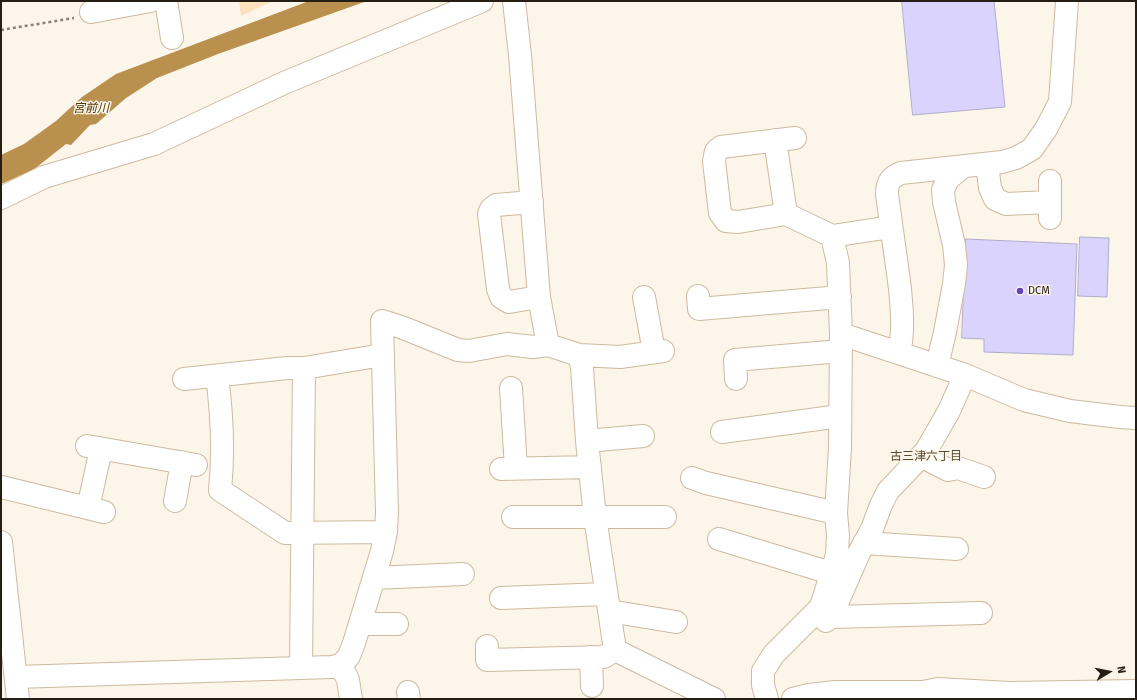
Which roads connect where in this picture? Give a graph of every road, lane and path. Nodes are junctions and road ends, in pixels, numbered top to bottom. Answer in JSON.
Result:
{"nodes":[{"id":1,"x":150,"y":1,"type":"edge"},
{"id":2,"x":166,"y":1,"type":"edge"},
{"id":3,"x":482,"y":1,"type":"edge"},
{"id":4,"x":514,"y":1,"type":"edge"},
{"id":5,"x":1067,"y":1,"type":"edge"},
{"id":6,"x":91,"y":12,"type":"joint"},
{"id":7,"x":1,"y":30,"type":"edge"},
{"id":8,"x":172,"y":38,"type":"dead end"},
{"id":9,"x":987,"y":164,"type":"junction"},
{"id":10,"x":964,"y":166,"type":"junction"},
{"id":11,"x":1050,"y":180,"type":"dead end"},
{"id":12,"x":1,"y":198,"type":"edge"},
{"id":13,"x":532,"y":202,"type":"junction"},
{"id":14,"x":786,"y":214,"type":"junction"},
{"id":15,"x":892,"y":227,"type":"junction"},
{"id":16,"x":832,"y":236,"type":"junction"},
{"id":17,"x":698,"y":296,"type":"dead end"},
{"id":18,"x":539,"y":297,"type":"junction"},
{"id":19,"x":644,"y":297,"type":"dead end"},
{"id":20,"x":840,"y":298,"type":"junction"},
{"id":21,"x":841,"y":342,"type":"junction"},
{"id":22,"x":548,"y":345,"type":"junction"},
{"id":23,"x":899,"y":353,"type":"junction"},
{"id":24,"x":383,"y":355,"type":"junction"},
{"id":25,"x":579,"y":355,"type":"junction"},
{"id":26,"x":937,"y":366,"type":"junction"},
{"id":27,"x":304,"y":368,"type":"junction"},
{"id":28,"x":965,"y":375,"type":"junction"},
{"id":29,"x":217,"y":376,"type":"junction"},
{"id":30,"x":184,"y":379,"type":"dead end"},
{"id":31,"x":736,"y":379,"type":"dead end"},
{"id":32,"x":511,"y":388,"type":"dead end"},
{"id":33,"x":840,"y":416,"type":"junction"},
{"id":34,"x":1136,"y":418,"type":"edge"},
{"id":35,"x":722,"y":432,"type":"dead end"},
{"id":36,"x":643,"y":436,"type":"dead end"},
{"id":37,"x":587,"y":441,"type":"junction"},
{"id":38,"x":921,"y":456,"type":"junction"},
{"id":39,"x":590,"y":467,"type":"junction"},
{"id":40,"x":692,"y":478,"type":"dead end"},
{"id":41,"x":984,"y":478,"type":"dead end"},
{"id":42,"x":1,"y":487,"type":"edge"},
{"id":43,"x":175,"y":501,"type":"dead end"},
{"id":44,"x":836,"y":512,"type":"junction"},
{"id":45,"x":664,"y":516,"type":"dead end"},
{"id":46,"x":513,"y":517,"type":"dead end"},
{"id":47,"x":595,"y":517,"type":"junction"},
{"id":48,"x":302,"y":532,"type":"junction"},
{"id":49,"x":386,"y":532,"type":"junction"},
{"id":50,"x":719,"y":539,"type":"dead end"},
{"id":51,"x":1,"y":542,"type":"edge"},
{"id":52,"x":864,"y":543,"type":"junction"},
{"id":53,"x":957,"y":550,"type":"dead end"},
{"id":54,"x":832,"y":573,"type":"junction"},
{"id":55,"x":463,"y":574,"type":"dead end"},
{"id":56,"x":374,"y":578,"type":"junction"},
{"id":57,"x":501,"y":598,"type":"dead end"},
{"id":58,"x":608,"y":603,"type":"junction"},
{"id":59,"x":981,"y":613,"type":"dead end"},
{"id":60,"x":831,"y":617,"type":"junction"},
{"id":61,"x":676,"y":622,"type":"dead end"},
{"id":62,"x":6,"y":624,"type":"edge"},
{"id":63,"x":360,"y":624,"type":"junction"},
{"id":64,"x":397,"y":624,"type":"dead end"},
{"id":65,"x":803,"y":645,"type":"dead end"},
{"id":66,"x":487,"y":646,"type":"dead end"},
{"id":67,"x":614,"y":650,"type":"junction"},
{"id":68,"x":591,"y":657,"type":"junction"},
{"id":69,"x":342,"y":666,"type":"junction"},
{"id":70,"x":301,"y":668,"type":"junction"},
{"id":71,"x":16,"y":677,"type":"junction"},
{"id":72,"x":592,"y":686,"type":"dead end"},
{"id":73,"x":1136,"y":691,"type":"edge"},
{"id":74,"x":879,"y":695,"type":"edge"},
{"id":75,"x":923,"y":695,"type":"edge"},
{"id":76,"x":997,"y":696,"type":"edge"},
{"id":77,"x":1085,"y":696,"type":"edge"},
{"id":78,"x":18,"y":699,"type":"edge"},
{"id":79,"x":351,"y":699,"type":"edge"},
{"id":80,"x":714,"y":699,"type":"edge"},
{"id":81,"x":767,"y":699,"type":"edge"},
{"id":82,"x":793,"y":699,"type":"edge"}],
"edges":[{"from":1,"to":6,"type":"street"},
{"from":2,"to":8,"type":"street"},
{"from":3,"to":12,"type":"street"},
{"from":4,"to":13,"type":"street"},
{"from":5,"to":9,"type":"street"},
{"from":6,"to":7,"type":"path"},
{"from":9,"to":10,"type":"street"},
{"from":9,"to":11,"type":"street"},
{"from":10,"to":15,"type":"street"},
{"from":10,"to":26,"type":"street"},
{"from":13,"to":18,"type":"street"},
{"from":13,"to":18,"type":"street"},
{"from":14,"to":14,"type":"street"},
{"from":14,"to":16,"type":"street"},
{"from":15,"to":16,"type":"street"},
{"from":15,"to":23,"type":"street"},
{"from":16,"to":20,"type":"street"},
{"from":17,"to":20,"type":"street"},
{"from":18,"to":22,"type":"street"},
{"from":19,"to":25,"type":"street"},
{"from":20,"to":21,"type":"street"},
{"from":21,"to":23,"type":"street"},
{"from":21,"to":31,"type":"street"},
{"from":21,"to":33,"type":"street"},
{"from":22,"to":24,"type":"street"},
{"from":22,"to":25,"type":"street"},
{"from":23,"to":26,"type":"street"},
{"from":24,"to":27,"type":"street"},
{"from":24,"to":49,"type":"street"},
{"from":25,"to":37,"type":"street"},
{"from":26,"to":28,"type":"street"},
{"from":27,"to":29,"type":"street"},
{"from":27,"to":48,"type":"street"},
{"from":28,"to":34,"type":"street"},
{"from":28,"to":38,"type":"street"},
{"from":29,"to":30,"type":"street"},
{"from":29,"to":48,"type":"street"},
{"from":32,"to":39,"type":"street"},
{"from":33,"to":35,"type":"street"},
{"from":33,"to":44,"type":"street"},
{"from":36,"to":37,"type":"street"},
{"from":37,"to":39,"type":"street"},
{"from":38,"to":41,"type":"street"},
{"from":38,"to":52,"type":"street"},
{"from":39,"to":47,"type":"street"},
{"from":40,"to":44,"type":"street"},
{"from":42,"to":43,"type":"street"},
{"from":44,"to":54,"type":"street"},
{"from":45,"to":47,"type":"street"},
{"from":46,"to":47,"type":"street"},
{"from":47,"to":58,"type":"street"},
{"from":48,"to":49,"type":"street"},
{"from":48,"to":70,"type":"street"},
{"from":49,"to":56,"type":"street"},
{"from":50,"to":54,"type":"street"},
{"from":51,"to":62,"type":"street"},
{"from":52,"to":53,"type":"street"},
{"from":52,"to":60,"type":"street"},
{"from":54,"to":81,"type":"street"},
{"from":55,"to":56,"type":"street"},
{"from":56,"to":63,"type":"street"},
{"from":57,"to":58,"type":"street"},
{"from":58,"to":61,"type":"street"},
{"from":58,"to":67,"type":"street"},
{"from":59,"to":60,"type":"street"},
{"from":60,"to":65,"type":"street"},
{"from":62,"to":71,"type":"street"},
{"from":63,"to":64,"type":"street"},
{"from":63,"to":69,"type":"street"},
{"from":66,"to":68,"type":"street"},
{"from":67,"to":68,"type":"street"},
{"from":67,"to":80,"type":"street"},
{"from":68,"to":72,"type":"street"},
{"from":69,"to":70,"type":"street"},
{"from":69,"to":79,"type":"street"},
{"from":70,"to":71,"type":"street"},
{"from":71,"to":78,"type":"street"},
{"from":73,"to":77,"type":"street"},
{"from":74,"to":75,"type":"street"},
{"from":74,"to":82,"type":"street"},
{"from":75,"to":76,"type":"street"},
{"from":76,"to":77,"type":"street"}]}
